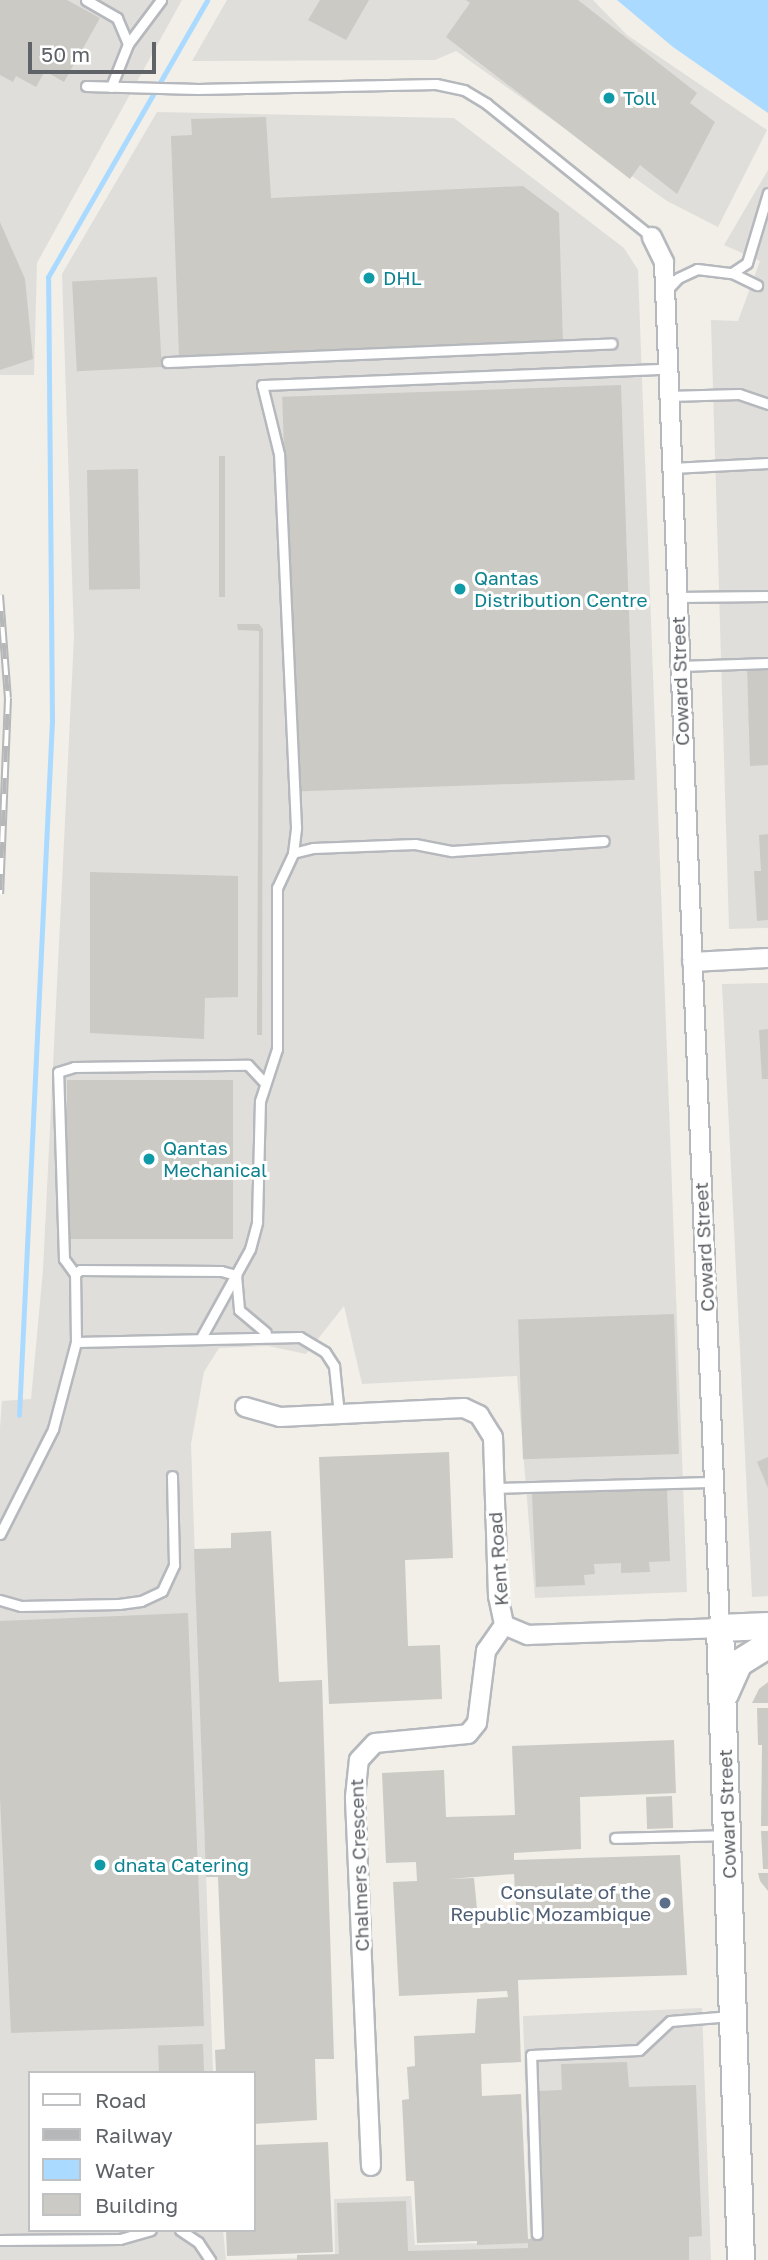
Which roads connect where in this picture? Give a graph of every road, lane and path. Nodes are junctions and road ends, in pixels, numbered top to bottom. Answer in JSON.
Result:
{"nodes":[{"id":1,"x":86,"y":0,"type":"edge"},
{"id":2,"x":161,"y":0,"type":"edge"},
{"id":3,"x":128,"y":44,"type":"junction"},
{"id":4,"x":86,"y":86,"type":"dead end"},
{"id":5,"x":111,"y":87,"type":"junction"},
{"id":6,"x":768,"y":193,"type":"edge"},
{"id":7,"x":652,"y":237,"type":"joint"},
{"id":8,"x":732,"y":273,"type":"junction"},
{"id":9,"x":757,"y":285,"type":"dead end"},
{"id":10,"x":664,"y":294,"type":"junction"},
{"id":11,"x":611,"y":343,"type":"dead end"},
{"id":12,"x":167,"y":362,"type":"dead end"},
{"id":13,"x":667,"y":369,"type":"junction"},
{"id":14,"x":668,"y":396,"type":"junction"},
{"id":15,"x":768,"y":404,"type":"edge"},
{"id":16,"x":768,"y":463,"type":"edge"},
{"id":17,"x":671,"y":468,"type":"junction"},
{"id":18,"x":768,"y":596,"type":"edge"},
{"id":19,"x":677,"y":597,"type":"junction"},
{"id":20,"x":768,"y":663,"type":"edge"},
{"id":21,"x":680,"y":666,"type":"junction"},
{"id":22,"x":604,"y":841,"type":"dead end"},
{"id":23,"x":293,"y":853,"type":"junction"},
{"id":24,"x":768,"y":957,"type":"edge"},
{"id":25,"x":692,"y":962,"type":"junction"},
{"id":26,"x":265,"y":1083,"type":"junction"},
{"id":27,"x":75,"y":1274,"type":"junction"},
{"id":28,"x":236,"y":1275,"type":"junction"},
{"id":29,"x":268,"y":1334,"type":"junction"},
{"id":30,"x":202,"y":1336,"type":"junction"},
{"id":31,"x":76,"y":1342,"type":"junction"},
{"id":32,"x":245,"y":1407,"type":"dead end"},
{"id":33,"x":339,"y":1414,"type":"junction"},
{"id":34,"x":172,"y":1476,"type":"dead end"},
{"id":35,"x":714,"y":1482,"type":"junction"},
{"id":36,"x":494,"y":1488,"type":"junction"},
{"id":37,"x":0,"y":1534,"type":"edge"},
{"id":38,"x":0,"y":1600,"type":"edge"},
{"id":39,"x":504,"y":1625,"type":"junction"},
{"id":40,"x":768,"y":1626,"type":"edge"},
{"id":41,"x":720,"y":1628,"type":"junction"},
{"id":42,"x":768,"y":1645,"type":"edge"},
{"id":43,"x":723,"y":1703,"type":"junction"},
{"id":44,"x":727,"y":1835,"type":"junction"},
{"id":45,"x":615,"y":1838,"type":"dead end"},
{"id":46,"x":733,"y":2016,"type":"junction"},
{"id":47,"x":371,"y":2166,"type":"dead end"},
{"id":48,"x":144,"y":2232,"type":"edge"},
{"id":49,"x":183,"y":2232,"type":"edge"},
{"id":50,"x":537,"y":2234,"type":"dead end"},
{"id":51,"x":0,"y":2240,"type":"edge"},
{"id":52,"x":210,"y":2260,"type":"edge"},
{"id":53,"x":741,"y":2260,"type":"edge"}],
"edges":[{"from":1,"to":3,"type":"lane"},
{"from":2,"to":3,"type":"lane"},
{"from":3,"to":5,"type":"lane"},
{"from":4,"to":5,"type":"lane"},
{"from":5,"to":7,"type":"lane"},
{"from":6,"to":8,"type":"lane"},
{"from":7,"to":10,"type":"street","name":"Coward Street"},
{"from":8,"to":9,"type":"lane"},
{"from":8,"to":10,"type":"lane"},
{"from":10,"to":13,"type":"street","name":"Coward Street"},
{"from":11,"to":12,"type":"lane"},
{"from":13,"to":14,"type":"street","name":"Coward Street"},
{"from":13,"to":23,"type":"lane"},
{"from":14,"to":15,"type":"lane"},
{"from":14,"to":17,"type":"street","name":"Coward Street"},
{"from":16,"to":17,"type":"lane"},
{"from":17,"to":19,"type":"street","name":"Coward Street"},
{"from":18,"to":19,"type":"lane"},
{"from":19,"to":21,"type":"street","name":"Coward Street"},
{"from":20,"to":21,"type":"lane"},
{"from":21,"to":25,"type":"street","name":"Coward Street"},
{"from":22,"to":23,"type":"lane"},
{"from":23,"to":26,"type":"lane"},
{"from":24,"to":25,"type":"street"},
{"from":25,"to":35,"type":"street","name":"Coward Street"},
{"from":26,"to":27,"type":"lane"},
{"from":26,"to":28,"type":"lane"},
{"from":27,"to":28,"type":"lane"},
{"from":27,"to":31,"type":"lane"},
{"from":28,"to":29,"type":"lane"},
{"from":28,"to":30,"type":"lane"},
{"from":29,"to":30,"type":"lane"},
{"from":29,"to":33,"type":"lane"},
{"from":30,"to":31,"type":"lane"},
{"from":31,"to":37,"type":"lane"},
{"from":32,"to":33,"type":"street","name":"Kent Road"},
{"from":33,"to":36,"type":"street","name":"Kent Road"},
{"from":34,"to":38,"type":"lane"},
{"from":35,"to":36,"type":"lane"},
{"from":35,"to":41,"type":"street","name":"Coward Street"},
{"from":36,"to":39,"type":"street","name":"Kent Road"},
{"from":39,"to":41,"type":"street","name":"Kent Road"},
{"from":39,"to":47,"type":"street","name":"Chalmers Crescent"},
{"from":40,"to":41,"type":"main road","name":"Kent Road"},
{"from":41,"to":43,"type":"main road","name":"Coward Street"},
{"from":42,"to":43,"type":"main road"},
{"from":43,"to":44,"type":"main road","name":"Coward Street"},
{"from":44,"to":45,"type":"lane"},
{"from":44,"to":46,"type":"main road","name":"Coward Street"},
{"from":46,"to":50,"type":"lane"},
{"from":46,"to":53,"type":"main road","name":"Coward Street"},
{"from":48,"to":51,"type":"lane"},
{"from":49,"to":52,"type":"lane"}]}
